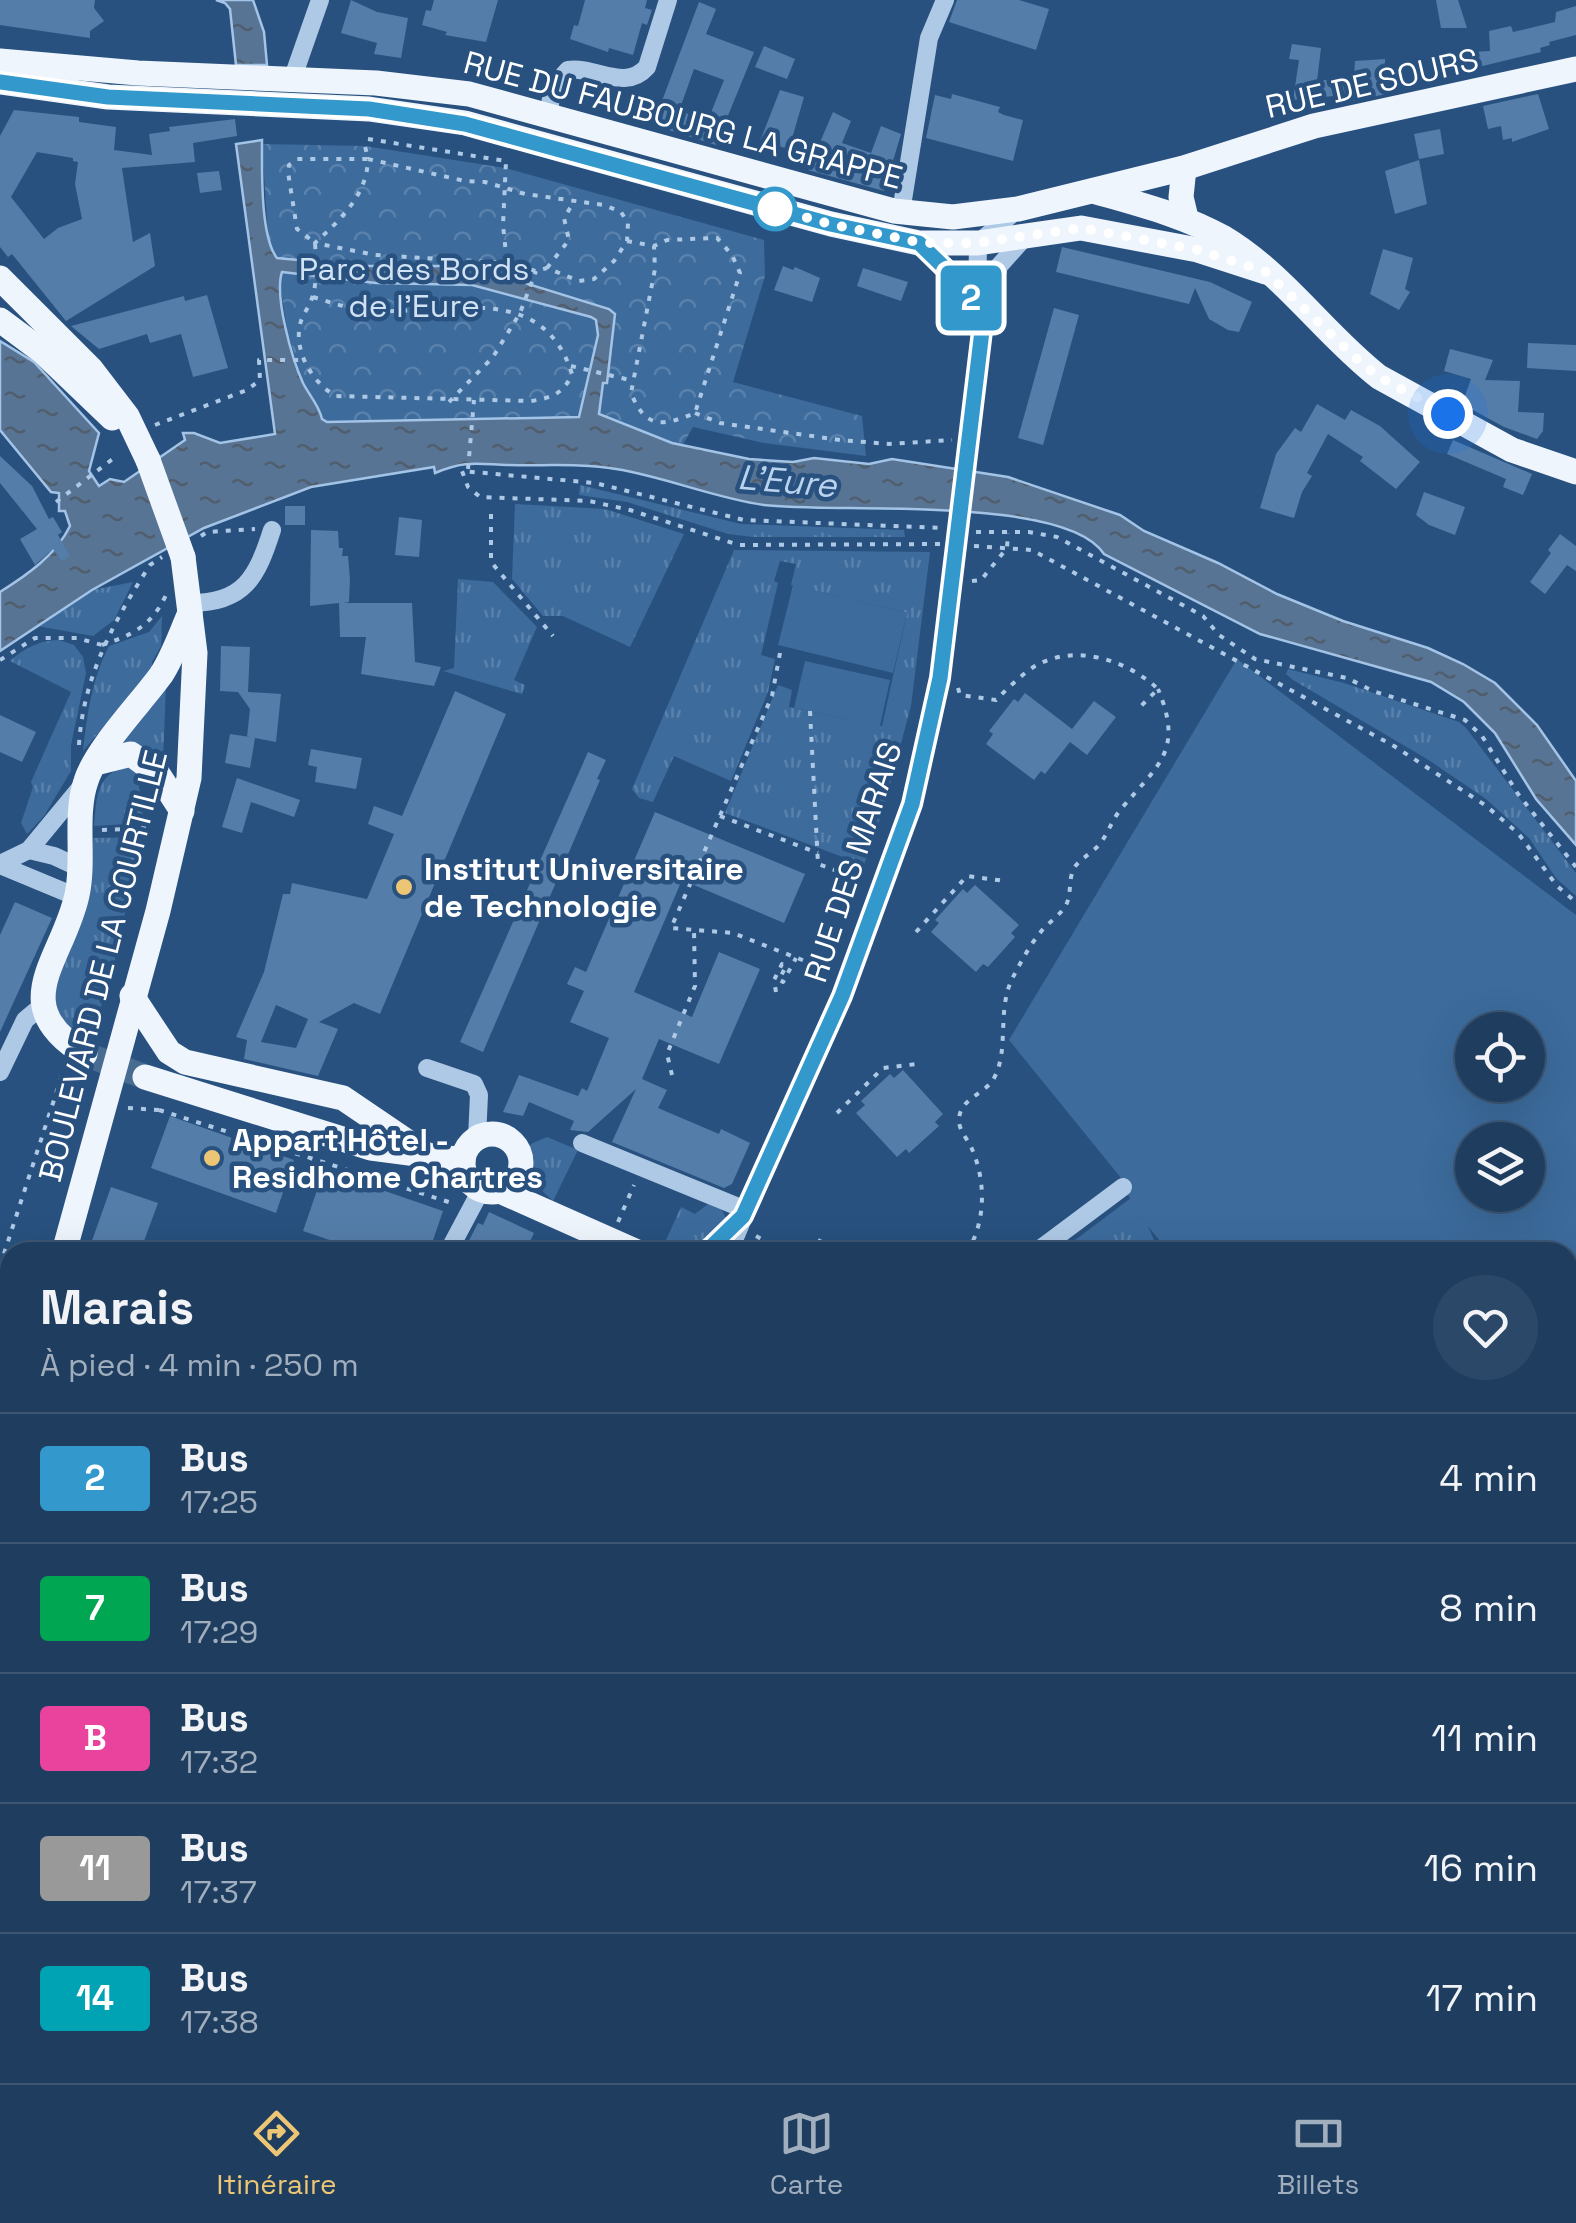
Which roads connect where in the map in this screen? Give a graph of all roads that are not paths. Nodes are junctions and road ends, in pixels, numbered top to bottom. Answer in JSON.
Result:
{"nodes":[{"id":1,"x":320,"y":0,"type":"edge"},
{"id":2,"x":668,"y":0,"type":"edge"},
{"id":3,"x":945,"y":0,"type":"edge"},
{"id":4,"x":0,"y":61,"type":"edge"},
{"id":5,"x":1576,"y":69,"type":"edge"},
{"id":6,"x":293,"y":77,"type":"junction"},
{"id":7,"x":0,"y":82,"type":"edge"},
{"id":8,"x":548,"y":116,"type":"junction"},
{"id":9,"x":1184,"y":168,"type":"junction"},
{"id":10,"x":1094,"y":190,"type":"junction"},
{"id":11,"x":1128,"y":201,"type":"junction"},
{"id":12,"x":1018,"y":209,"type":"junction"},
{"id":13,"x":901,"y":212,"type":"junction"},
{"id":14,"x":953,"y":216,"type":"junction"},
{"id":15,"x":1186,"y":218,"type":"junction"},
{"id":16,"x":1081,"y":228,"type":"junction"},
{"id":17,"x":1025,"y":237,"type":"junction"},
{"id":18,"x":919,"y":243,"type":"junction"},
{"id":19,"x":978,"y":243,"type":"junction"},
{"id":20,"x":999,"y":266,"type":"junction"},
{"id":21,"x":1266,"y":272,"type":"junction"},
{"id":22,"x":0,"y":278,"type":"edge"},
{"id":23,"x":977,"y":306,"type":"junction"},
{"id":24,"x":0,"y":320,"type":"edge"},
{"id":25,"x":982,"y":331,"type":"junction"},
{"id":26,"x":148,"y":460,"type":"junction"},
{"id":27,"x":1576,"y":472,"type":"edge"},
{"id":28,"x":272,"y":530,"type":"dead end"},
{"id":29,"x":192,"y":606,"type":"junction"},
{"id":30,"x":90,"y":773,"type":"junction"},
{"id":31,"x":182,"y":811,"type":"junction"},
{"id":32,"x":29,"y":850,"type":"junction"},
{"id":33,"x":0,"y":864,"type":"edge"},
{"id":34,"x":80,"y":868,"type":"junction"},
{"id":35,"x":77,"y":897,"type":"junction"},
{"id":36,"x":132,"y":996,"type":"junction"},
{"id":37,"x":43,"y":1005,"type":"junction"},
{"id":38,"x":78,"y":1050,"type":"tunnel mouth"},
{"id":39,"x":427,"y":1068,"type":"dead end"},
{"id":40,"x":0,"y":1072,"type":"edge"},
{"id":41,"x":144,"y":1077,"type":"tunnel mouth"},
{"id":42,"x":478,"y":1138,"type":"junction"},
{"id":43,"x":582,"y":1143,"type":"dead end"},
{"id":44,"x":427,"y":1156,"type":"junction"},
{"id":45,"x":463,"y":1160,"type":"junction"},
{"id":46,"x":519,"y":1171,"type":"junction"},
{"id":47,"x":1124,"y":1187,"type":"dead end"},
{"id":48,"x":483,"y":1197,"type":"junction"},
{"id":49,"x":553,"y":1213,"type":"junction"},
{"id":50,"x":743,"y":1218,"type":"junction"},
{"id":51,"x":67,"y":1242,"type":"edge"},
{"id":52,"x":454,"y":1242,"type":"edge"},
{"id":53,"x":614,"y":1242,"type":"edge"},
{"id":54,"x":717,"y":1242,"type":"edge"},
{"id":55,"x":733,"y":1242,"type":"edge"},
{"id":56,"x":1050,"y":1242,"type":"edge"}],
"edges":[{"from":1,"to":6,"type":"street"},
{"from":2,"to":8,"type":"street"},
{"from":3,"to":13,"type":"street"},
{"from":4,"to":6,"type":"main road","name":"RUE DU FAUBOURG LA GRAPPE"},
{"from":5,"to":9,"type":"main road","name":"RUE DE SOURS"},
{"from":6,"to":8,"type":"main road","name":"RUE DU FAUBOURG LA GRAPPE"},
{"from":7,"to":18,"type":"main road","name":"RUE DU FAUBOURG LA GRAPPE"},
{"from":8,"to":13,"type":"main road","name":"RUE DU FAUBOURG LA GRAPPE"},
{"from":9,"to":10,"type":"main road","name":"RUE DE SOURS"},
{"from":9,"to":11,"type":"main road","name":"RUE DE SOURS"},
{"from":9,"to":15,"type":"main road"},
{"from":10,"to":11,"type":"main road","name":"RUE DU FAUBOURG LA GRAPPE"},
{"from":10,"to":12,"type":"main road","name":"RUE DU FAUBOURG LA GRAPPE"},
{"from":11,"to":15,"type":"main road","name":"RUE DU FAUBOURG LA GRAPPE"},
{"from":11,"to":16,"type":"main road","name":"RUE DE SOURS"},
{"from":12,"to":14,"type":"main road","name":"RUE DU FAUBOURG LA GRAPPE"},
{"from":12,"to":19,"type":"street"},
{"from":13,"to":14,"type":"main road","name":"RUE DU FAUBOURG LA GRAPPE"},
{"from":14,"to":19,"type":"street"},
{"from":15,"to":21,"type":"main road","name":"RUE DU FAUBOURG LA GRAPPE"},
{"from":16,"to":17,"type":"main road","name":"RUE DU FAUBOURG LA GRAPPE"},
{"from":16,"to":21,"type":"main road","name":"RUE DU FAUBOURG LA GRAPPE"},
{"from":17,"to":19,"type":"main road","name":"RUE DU FAUBOURG LA GRAPPE"},
{"from":17,"to":20,"type":"street","name":"RUE DES MARAIS"},
{"from":18,"to":19,"type":"main road","name":"RUE DU FAUBOURG LA GRAPPE"},
{"from":18,"to":23,"type":"street","name":"RUE DES MARAIS"},
{"from":19,"to":20,"type":"street"},
{"from":19,"to":23,"type":"street","name":"RUE DES MARAIS"},
{"from":20,"to":25,"type":"street","name":"RUE DES MARAIS"},
{"from":21,"to":27,"type":"main road","name":"RUE DU FAUBOURG LA GRAPPE"},
{"from":22,"to":26,"type":"main road","name":"BOULEVARD DE LA COURTILLE"},
{"from":23,"to":25,"type":"street","name":"RUE DES MARAIS"},
{"from":24,"to":26,"type":"main road","name":"BOULEVARD DE LA COURTILLE"},
{"from":25,"to":50,"type":"street","name":"RUE DES MARAIS","bridge":true},
{"from":26,"to":29,"type":"main road","name":"BOULEVARD DE LA COURTILLE","bridge":true},
{"from":28,"to":29,"type":"street"},
{"from":29,"to":30,"type":"main road"},
{"from":29,"to":31,"type":"main road","name":"BOULEVARD DE LA COURTILLE"},
{"from":30,"to":31,"type":"main road"},
{"from":30,"to":32,"type":"street"},
{"from":30,"to":34,"type":"main road"},
{"from":31,"to":36,"type":"main road","name":"BOULEVARD DE LA COURTILLE"},
{"from":32,"to":33,"type":"street"},
{"from":32,"to":34,"type":"street"},
{"from":33,"to":35,"type":"street"},
{"from":34,"to":35,"type":"main road"},
{"from":35,"to":37,"type":"main road"},
{"from":36,"to":44,"type":"main road"},
{"from":36,"to":51,"type":"main road","name":"BOULEVARD DE LA COURTILLE"},
{"from":37,"to":38,"type":"main road"},
{"from":37,"to":40,"type":"street"},
{"from":39,"to":42,"type":"street"},
{"from":41,"to":44,"type":"main road"},
{"from":42,"to":45,"type":"main road"},
{"from":42,"to":46,"type":"main road"},
{"from":43,"to":50,"type":"street"},
{"from":44,"to":45,"type":"main road"},
{"from":45,"to":48,"type":"main road"},
{"from":46,"to":48,"type":"main road"},
{"from":46,"to":49,"type":"main road"},
{"from":47,"to":56,"type":"street"},
{"from":48,"to":49,"type":"main road"},
{"from":48,"to":52,"type":"street"},
{"from":49,"to":53,"type":"main road"},
{"from":50,"to":54,"type":"street","name":"RUE DES MARAIS"},
{"from":50,"to":55,"type":"street","name":"RUE DES MARAIS"}]}
